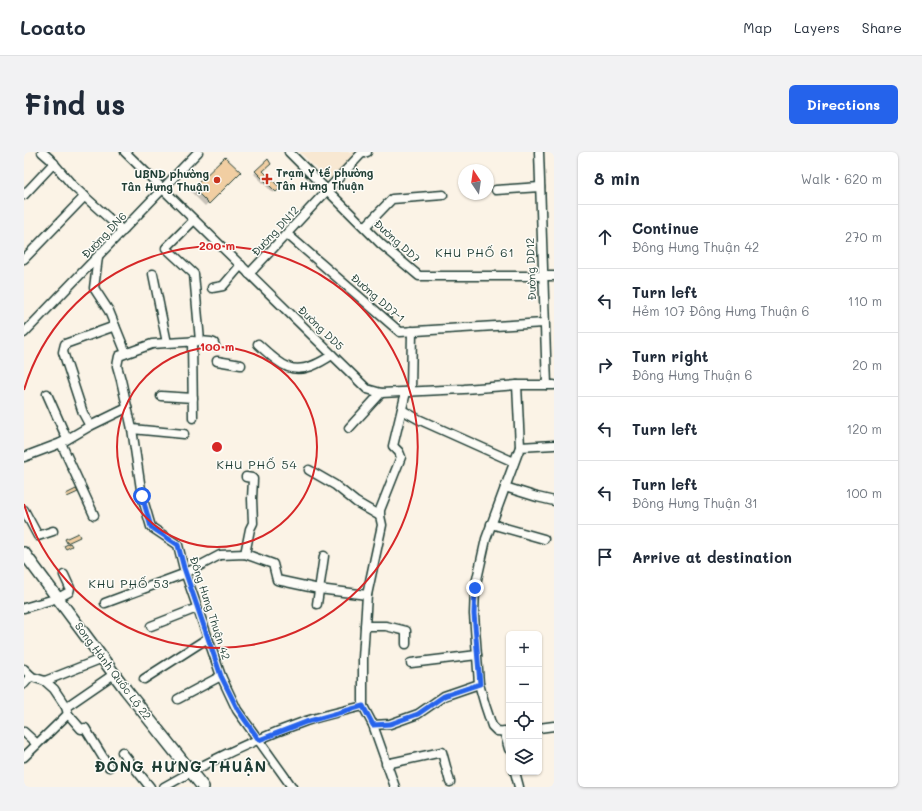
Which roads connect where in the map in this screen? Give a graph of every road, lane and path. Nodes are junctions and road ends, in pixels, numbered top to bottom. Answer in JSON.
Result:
{"nodes":[{"id":1,"x":42,"y":152,"type":"edge"},
{"id":2,"x":125,"y":152,"type":"edge"},
{"id":3,"x":198,"y":152,"type":"edge"},
{"id":4,"x":289,"y":152,"type":"edge"},
{"id":5,"x":367,"y":152,"type":"edge"},
{"id":6,"x":539,"y":152,"type":"edge"},
{"id":7,"x":54,"y":164,"type":"junction"},
{"id":8,"x":540,"y":187,"type":"junction"},
{"id":9,"x":163,"y":189,"type":"junction"},
{"id":10,"x":327,"y":190,"type":"junction"},
{"id":11,"x":496,"y":190,"type":"dead end"},
{"id":12,"x":443,"y":194,"type":"dead end"},
{"id":13,"x":24,"y":195,"type":"edge"},
{"id":14,"x":85,"y":196,"type":"junction"},
{"id":15,"x":194,"y":220,"type":"junction"},
{"id":16,"x":365,"y":227,"type":"junction"},
{"id":17,"x":123,"y":231,"type":"junction"},
{"id":18,"x":287,"y":234,"type":"junction"},
{"id":19,"x":98,"y":257,"type":"junction"},
{"id":20,"x":24,"y":259,"type":"edge"},
{"id":21,"x":241,"y":265,"type":"junction"},
{"id":22,"x":153,"y":274,"type":"dead end"},
{"id":23,"x":250,"y":274,"type":"junction"},
{"id":24,"x":543,"y":275,"type":"junction"},
{"id":25,"x":554,"y":276,"type":"edge"},
{"id":26,"x":212,"y":288,"type":"dead end"},
{"id":27,"x":544,"y":323,"type":"junction"},
{"id":28,"x":115,"y":326,"type":"junction"},
{"id":29,"x":412,"y":331,"type":"junction"},
{"id":30,"x":24,"y":333,"type":"edge"},
{"id":31,"x":196,"y":341,"type":"junction"},
{"id":32,"x":167,"y":343,"type":"junction"},
{"id":33,"x":258,"y":344,"type":"dead end"},
{"id":34,"x":215,"y":346,"type":"dead end"},
{"id":35,"x":126,"y":353,"type":"junction"},
{"id":36,"x":332,"y":355,"type":"junction"},
{"id":37,"x":217,"y":361,"type":"dead end"},
{"id":38,"x":241,"y":365,"type":"dead end"},
{"id":39,"x":518,"y":385,"type":"junction"},
{"id":40,"x":550,"y":385,"type":"edge"},
{"id":41,"x":409,"y":392,"type":"junction"},
{"id":42,"x":380,"y":393,"type":"junction"},
{"id":43,"x":47,"y":394,"type":"dead end"},
{"id":44,"x":161,"y":396,"type":"dead end"},
{"id":45,"x":192,"y":398,"type":"junction"},
{"id":46,"x":127,"y":408,"type":"junction"},
{"id":47,"x":402,"y":410,"type":"junction"},
{"id":48,"x":193,"y":418,"type":"dead end"},
{"id":49,"x":90,"y":426,"type":"junction"},
{"id":50,"x":349,"y":428,"type":"dead end"},
{"id":51,"x":132,"y":429,"type":"junction"},
{"id":52,"x":184,"y":434,"type":"dead end"},
{"id":53,"x":64,"y":441,"type":"junction"},
{"id":54,"x":554,"y":445,"type":"edge"},
{"id":55,"x":520,"y":447,"type":"junction"},
{"id":56,"x":24,"y":456,"type":"edge"},
{"id":57,"x":514,"y":462,"type":"junction"},
{"id":58,"x":308,"y":470,"type":"dead end"},
{"id":59,"x":246,"y":477,"type":"dead end"},
{"id":60,"x":505,"y":487,"type":"junction"},
{"id":61,"x":554,"y":501,"type":"edge"},
{"id":62,"x":24,"y":510,"type":"edge"},
{"id":63,"x":94,"y":515,"type":"dead end"},
{"id":64,"x":380,"y":516,"type":"junction"},
{"id":65,"x":491,"y":524,"type":"junction"},
{"id":66,"x":53,"y":530,"type":"dead end"},
{"id":67,"x":544,"y":539,"type":"dead end"},
{"id":68,"x":24,"y":553,"type":"edge"},
{"id":69,"x":245,"y":554,"type":"junction"},
{"id":70,"x":324,"y":556,"type":"dead end"},
{"id":71,"x":186,"y":572,"type":"junction"},
{"id":72,"x":64,"y":575,"type":"dead end"},
{"id":73,"x":319,"y":589,"type":"junction"},
{"id":74,"x":367,"y":595,"type":"junction"},
{"id":75,"x":58,"y":598,"type":"junction"},
{"id":76,"x":105,"y":603,"type":"dead end"},
{"id":77,"x":316,"y":604,"type":"dead end"},
{"id":78,"x":25,"y":605,"type":"edge"},
{"id":79,"x":197,"y":608,"type":"junction"},
{"id":80,"x":151,"y":626,"type":"dead end"},
{"id":81,"x":365,"y":626,"type":"junction"},
{"id":82,"x":208,"y":638,"type":"junction"},
{"id":83,"x":406,"y":644,"type":"dead end"},
{"id":84,"x":477,"y":654,"type":"junction"},
{"id":85,"x":103,"y":658,"type":"junction"},
{"id":86,"x":411,"y":663,"type":"dead end"},
{"id":87,"x":24,"y":669,"type":"edge"},
{"id":88,"x":114,"y":674,"type":"junction"},
{"id":89,"x":31,"y":676,"type":"junction"},
{"id":90,"x":221,"y":676,"type":"junction"},
{"id":91,"x":144,"y":679,"type":"dead end"},
{"id":92,"x":45,"y":681,"type":"junction"},
{"id":93,"x":24,"y":684,"type":"edge"},
{"id":94,"x":480,"y":684,"type":"junction"},
{"id":95,"x":178,"y":698,"type":"dead end"},
{"id":96,"x":363,"y":706,"type":"junction"},
{"id":97,"x":67,"y":710,"type":"junction"},
{"id":98,"x":373,"y":725,"type":"junction"},
{"id":99,"x":554,"y":726,"type":"edge"},
{"id":100,"x":542,"y":728,"type":"edge"},
{"id":101,"x":504,"y":731,"type":"edge"},
{"id":102,"x":24,"y":732,"type":"edge"},
{"id":103,"x":259,"y":740,"type":"junction"},
{"id":104,"x":37,"y":744,"type":"junction"},
{"id":105,"x":122,"y":752,"type":"dead end"},
{"id":106,"x":24,"y":757,"type":"edge"},
{"id":107,"x":386,"y":764,"type":"junction"},
{"id":108,"x":109,"y":767,"type":"dead end"},
{"id":109,"x":191,"y":772,"type":"junction"},
{"id":110,"x":516,"y":775,"type":"edge"},
{"id":111,"x":450,"y":782,"type":"dead end"},
{"id":112,"x":150,"y":787,"type":"edge"},
{"id":113,"x":164,"y":787,"type":"edge"},
{"id":114,"x":203,"y":787,"type":"edge"},
{"id":115,"x":292,"y":787,"type":"edge"},
{"id":116,"x":395,"y":787,"type":"edge"},
{"id":117,"x":519,"y":787,"type":"edge"}],
"edges":[{"from":1,"to":7,"type":"street"},
{"from":2,"to":9,"type":"street","name":"Đường DD5"},
{"from":3,"to":9,"type":"street","name":"Đường DN6"},
{"from":4,"to":10,"type":"street","name":"Đường DD7"},
{"from":5,"to":10,"type":"street","name":"Đường DN12"},
{"from":6,"to":8,"type":"street","name":"Đường DD12"},
{"from":7,"to":13,"type":"street"},
{"from":7,"to":14,"type":"street"},
{"from":8,"to":11,"type":"street"},
{"from":8,"to":24,"type":"street","name":"Đường DD12"},
{"from":9,"to":15,"type":"street","name":"Đường DD5"},
{"from":9,"to":17,"type":"street","name":"Đường DN6"},
{"from":10,"to":16,"type":"street","name":"Đường DD7"},
{"from":10,"to":18,"type":"street","name":"Đường DN12"},
{"from":12,"to":16,"type":"street"},
{"from":14,"to":17,"type":"street"},
{"from":14,"to":20,"type":"street"},
{"from":15,"to":21,"type":"street","name":"Đường DD5"},
{"from":15,"to":31,"type":"street"},
{"from":16,"to":24,"type":"street","name":"Đường DD7"},
{"from":17,"to":19,"type":"street","name":"Đường DN6"},
{"from":18,"to":23,"type":"street","name":"Đường DN12"},
{"from":18,"to":29,"type":"street","name":"Đường DD7-1"},
{"from":19,"to":28,"type":"street"},
{"from":19,"to":30,"type":"street","name":"Đường DN6"},
{"from":21,"to":23,"type":"street","name":"Đường DD5"},
{"from":21,"to":26,"type":"street"},
{"from":22,"to":32,"type":"street"},
{"from":23,"to":36,"type":"street","name":"Đường DD5"},
{"from":24,"to":25,"type":"street","name":"Đường DD7"},
{"from":24,"to":27,"type":"street","name":"Đường DD12"},
{"from":27,"to":29,"type":"street","name":"Đường DD7-1"},
{"from":27,"to":40,"type":"street","name":"Đường DD12"},
{"from":28,"to":35,"type":"street"},
{"from":28,"to":49,"type":"street"},
{"from":29,"to":41,"type":"street"},
{"from":31,"to":32,"type":"street"},
{"from":31,"to":34,"type":"street"},
{"from":31,"to":45,"type":"street"},
{"from":32,"to":35,"type":"street"},
{"from":33,"to":36,"type":"street"},
{"from":35,"to":46,"type":"street","name":"Đông Hưng Thuận 42"},
{"from":36,"to":42,"type":"street","name":"Đường DD5"},
{"from":37,"to":38,"type":"street"},
{"from":39,"to":40,"type":"street","name":"Đường DD5"},
{"from":39,"to":41,"type":"street","name":"Đường DD5"},
{"from":39,"to":55,"type":"street"},
{"from":41,"to":42,"type":"street","name":"Đường DD5"},
{"from":41,"to":47,"type":"street"},
{"from":42,"to":50,"type":"street"},
{"from":43,"to":53,"type":"street"},
{"from":44,"to":45,"type":"street"},
{"from":45,"to":48,"type":"street"},
{"from":46,"to":49,"type":"street"},
{"from":46,"to":51,"type":"street","name":"Đông Hưng Thuận 42"},
{"from":47,"to":57,"type":"street"},
{"from":47,"to":64,"type":"street"},
{"from":49,"to":53,"type":"street"},
{"from":51,"to":52,"type":"street"},
{"from":51,"to":71,"type":"street","name":"Đông Hưng Thuận 42"},
{"from":53,"to":56,"type":"street"},
{"from":53,"to":63,"type":"street"},
{"from":54,"to":55,"type":"street"},
{"from":55,"to":57,"type":"street"},
{"from":57,"to":60,"type":"street"},
{"from":58,"to":64,"type":"street"},
{"from":59,"to":69,"type":"street"},
{"from":60,"to":61,"type":"street"},
{"from":60,"to":65,"type":"street"},
{"from":62,"to":66,"type":"street"},
{"from":64,"to":74,"type":"street"},
{"from":65,"to":67,"type":"street"},
{"from":65,"to":84,"type":"street"},
{"from":68,"to":75,"type":"street","name":"Song Hành Quốc Lộ 22"},
{"from":69,"to":71,"type":"street"},
{"from":69,"to":73,"type":"street"},
{"from":70,"to":73,"type":"street"},
{"from":71,"to":76,"type":"street"},
{"from":71,"to":79,"type":"street","name":"Đông Hưng Thuận 42"},
{"from":72,"to":75,"type":"street"},
{"from":73,"to":74,"type":"street"},
{"from":73,"to":77,"type":"street"},
{"from":74,"to":81,"type":"street"},
{"from":75,"to":78,"type":"street"},
{"from":75,"to":85,"type":"street","name":"Song Hành Quốc Lộ 22"},
{"from":79,"to":80,"type":"street"},
{"from":79,"to":82,"type":"street","name":"Đông Hưng Thuận 42"},
{"from":81,"to":83,"type":"street"},
{"from":81,"to":96,"type":"street"},
{"from":82,"to":90,"type":"street","name":"Đông Hưng Thuận 42"},
{"from":82,"to":91,"type":"street"},
{"from":84,"to":86,"type":"street"},
{"from":84,"to":94,"type":"street"},
{"from":85,"to":88,"type":"street","name":"Song Hành Quốc Lộ 22"},
{"from":85,"to":92,"type":"street"},
{"from":87,"to":89,"type":"street"},
{"from":88,"to":97,"type":"street"},
{"from":88,"to":109,"type":"street","name":"Song Hành Quốc Lộ 22"},
{"from":89,"to":92,"type":"street"},
{"from":89,"to":93,"type":"street"},
{"from":90,"to":95,"type":"street"},
{"from":90,"to":103,"type":"street","name":"Đông Hưng Thuận 42"},
{"from":92,"to":97,"type":"street"},
{"from":94,"to":98,"type":"street"},
{"from":94,"to":101,"type":"street"},
{"from":96,"to":98,"type":"street"},
{"from":96,"to":103,"type":"street"},
{"from":97,"to":104,"type":"street"},
{"from":97,"to":108,"type":"street"},
{"from":98,"to":107,"type":"street"},
{"from":99,"to":100,"type":"street"},
{"from":102,"to":104,"type":"street"},
{"from":103,"to":109,"type":"street"},
{"from":103,"to":115,"type":"street","name":"Đông Hưng Thuận 42"},
{"from":104,"to":106,"type":"street"},
{"from":105,"to":112,"type":"street"},
{"from":107,"to":111,"type":"street"},
{"from":107,"to":116,"type":"street"},
{"from":109,"to":113,"type":"street"},
{"from":109,"to":114,"type":"street","name":"Song Hành Quốc Lộ 22"},
{"from":110,"to":117,"type":"street"}]}
